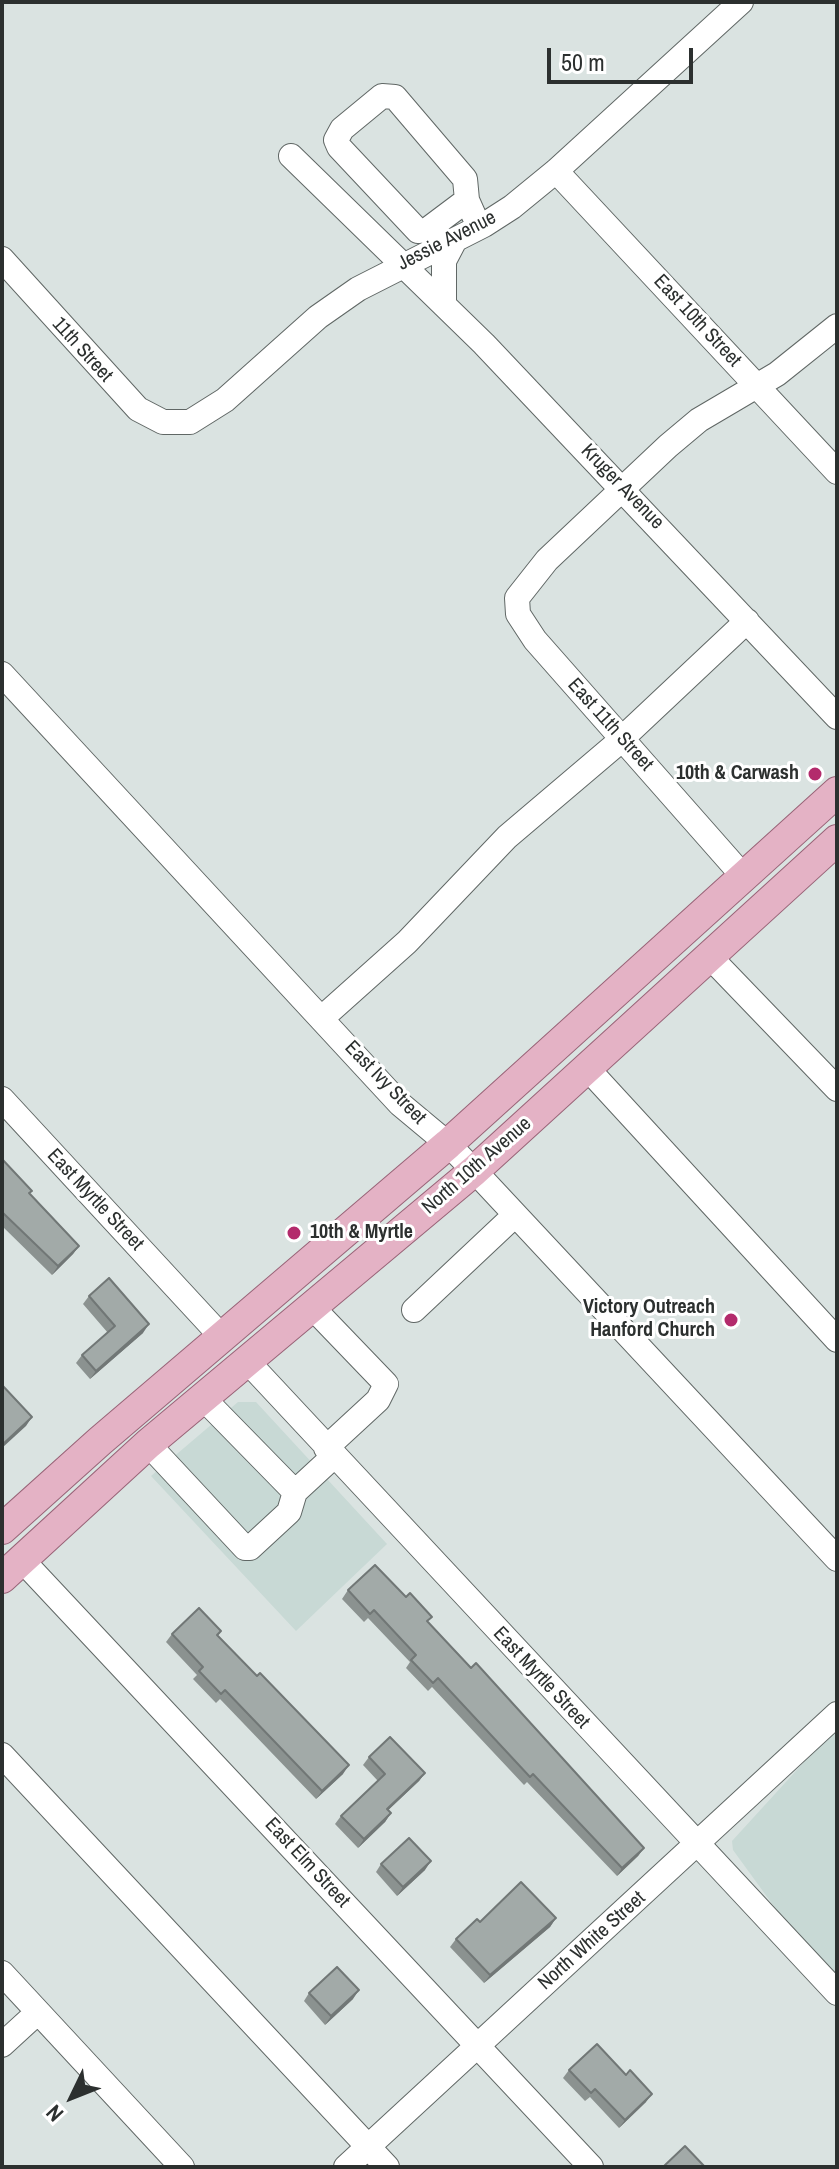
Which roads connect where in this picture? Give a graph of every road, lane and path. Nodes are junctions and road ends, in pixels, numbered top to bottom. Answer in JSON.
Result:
{"nodes":[{"id":1,"x":741,"y":2,"type":"edge"},
{"id":2,"x":291,"y":156,"type":"dead end"},
{"id":3,"x":556,"y":171,"type":"junction"},
{"id":4,"x":467,"y":200,"type":"junction"},
{"id":5,"x":479,"y":227,"type":"junction"},
{"id":6,"x":455,"y":240,"type":"junction"},
{"id":7,"x":2,"y":259,"type":"edge"},
{"id":8,"x":400,"y":265,"type":"junction"},
{"id":9,"x":444,"y":305,"type":"junction"},
{"id":10,"x":837,"y":326,"type":"edge"},
{"id":11,"x":758,"y":386,"type":"junction"},
{"id":12,"x":174,"y":423,"type":"joint"},
{"id":13,"x":837,"y":472,"type":"edge"},
{"id":14,"x":624,"y":489,"type":"junction"},
{"id":15,"x":747,"y":621,"type":"junction"},
{"id":16,"x":2,"y":675,"type":"edge"},
{"id":17,"x":837,"y":717,"type":"edge"},
{"id":18,"x":622,"y":738,"type":"junction"},
{"id":19,"x":837,"y":792,"type":"edge"},
{"id":20,"x":837,"y":817,"type":"edge"},
{"id":21,"x":837,"y":840,"type":"edge"},
{"id":22,"x":743,"y":876,"type":"junction"},
{"id":23,"x":784,"y":888,"type":"junction"},
{"id":24,"x":709,"y":956,"type":"junction"},
{"id":25,"x":322,"y":1018,"type":"junction"},
{"id":26,"x":587,"y":1068,"type":"junction"},
{"id":27,"x":837,"y":1089,"type":"edge"},
{"id":28,"x":2,"y":1099,"type":"edge"},
{"id":29,"x":448,"y":1144,"type":"junction"},
{"id":30,"x":474,"y":1171,"type":"junction"},
{"id":31,"x":515,"y":1215,"type":"junction"},
{"id":32,"x":339,"y":1237,"type":"junction"},
{"id":33,"x":312,"y":1307,"type":"junction"},
{"id":34,"x":414,"y":1310,"type":"dead end"},
{"id":35,"x":221,"y":1336,"type":"junction"},
{"id":36,"x":837,"y":1340,"type":"edge"},
{"id":37,"x":247,"y":1361,"type":"junction"},
{"id":38,"x":203,"y":1398,"type":"junction"},
{"id":39,"x":148,"y":1444,"type":"junction"},
{"id":40,"x":330,"y":1452,"type":"junction"},
{"id":41,"x":295,"y":1492,"type":"junction"},
{"id":42,"x":88,"y":1498,"type":"junction"},
{"id":43,"x":2,"y":1529,"type":"edge"},
{"id":44,"x":837,"y":1559,"type":"edge"},
{"id":45,"x":12,"y":1569,"type":"edge"},
{"id":46,"x":837,"y":1714,"type":"edge"},
{"id":47,"x":2,"y":1755,"type":"edge"},
{"id":48,"x":698,"y":1844,"type":"junction"},
{"id":49,"x":2,"y":1973,"type":"edge"},
{"id":50,"x":832,"y":1977,"type":"edge"},
{"id":51,"x":38,"y":2012,"type":"junction"},
{"id":52,"x":2,"y":2045,"type":"edge"},
{"id":53,"x":478,"y":2045,"type":"junction"},
{"id":54,"x":368,"y":2147,"type":"junction"},
{"id":55,"x":182,"y":2167,"type":"edge"},
{"id":56,"x":346,"y":2167,"type":"edge"},
{"id":57,"x":387,"y":2167,"type":"edge"},
{"id":58,"x":591,"y":2167,"type":"edge"}],
"edges":[{"from":1,"to":3,"type":"street","name":"Jessie Avenue"},
{"from":2,"to":8,"type":"street","name":"Kruger Avenue"},
{"from":3,"to":5,"type":"street","name":"Jessie Avenue"},
{"from":3,"to":11,"type":"street","name":"East 10th Street"},
{"from":4,"to":4,"type":"street"},
{"from":4,"to":5,"type":"street"},
{"from":5,"to":6,"type":"street","name":"Jessie Avenue"},
{"from":6,"to":8,"type":"street","name":"Jessie Avenue"},
{"from":6,"to":9,"type":"street"},
{"from":7,"to":12,"type":"street","name":"11th Street"},
{"from":8,"to":9,"type":"street","name":"Kruger Avenue"},
{"from":8,"to":12,"type":"street","name":"Jessie Avenue"},
{"from":9,"to":14,"type":"street","name":"Kruger Avenue"},
{"from":10,"to":11,"type":"street"},
{"from":11,"to":13,"type":"street","name":"East 10th Street"},
{"from":11,"to":14,"type":"street"},
{"from":14,"to":15,"type":"street","name":"Kruger Avenue"},
{"from":14,"to":18,"type":"street","name":"East 11th Street"},
{"from":15,"to":17,"type":"street","name":"Kruger Avenue"},
{"from":15,"to":18,"type":"street"},
{"from":16,"to":25,"type":"street","name":"East Ivy Street"},
{"from":18,"to":22,"type":"street","name":"East 11th Street"},
{"from":18,"to":25,"type":"street"},
{"from":19,"to":22,"type":"main road","name":"North 10th Avenue"},
{"from":20,"to":23,"type":"main road"},
{"from":21,"to":23,"type":"main road","name":"North 10th Avenue"},
{"from":22,"to":29,"type":"main road","name":"North 10th Avenue"},
{"from":23,"to":24,"type":"main road","name":"North 10th Avenue"},
{"from":24,"to":26,"type":"main road","name":"North 10th Avenue"},
{"from":24,"to":27,"type":"street"},
{"from":25,"to":29,"type":"street","name":"East Ivy Street"},
{"from":26,"to":30,"type":"main road","name":"North 10th Avenue"},
{"from":26,"to":36,"type":"street"},
{"from":28,"to":35,"type":"street","name":"East Myrtle Street"},
{"from":29,"to":30,"type":"street","name":"East Ivy Street"},
{"from":29,"to":32,"type":"main road","name":"North 10th Avenue"},
{"from":30,"to":31,"type":"street","name":"East Ivy Street"},
{"from":30,"to":33,"type":"main road","name":"North 10th Avenue"},
{"from":31,"to":34,"type":"street"},
{"from":31,"to":44,"type":"street","name":"East Ivy Street"},
{"from":32,"to":35,"type":"main road","name":"North 10th Avenue"},
{"from":32,"to":37,"type":"main road"},
{"from":33,"to":37,"type":"main road","name":"North 10th Avenue"},
{"from":33,"to":40,"type":"street"},
{"from":35,"to":42,"type":"main road"},
{"from":35,"to":43,"type":"main road","name":"North 10th Avenue"},
{"from":37,"to":38,"type":"main road","name":"North 10th Avenue"},
{"from":37,"to":40,"type":"street","name":"East Myrtle Street"},
{"from":38,"to":39,"type":"main road","name":"North 10th Avenue"},
{"from":38,"to":41,"type":"street"},
{"from":39,"to":41,"type":"street"},
{"from":39,"to":42,"type":"main road","name":"North 10th Avenue"},
{"from":40,"to":41,"type":"street"},
{"from":40,"to":48,"type":"street","name":"East Myrtle Street"},
{"from":42,"to":45,"type":"main road","name":"North 10th Avenue"},
{"from":45,"to":53,"type":"street","name":"East Elm Street"},
{"from":46,"to":48,"type":"street","name":"North White Street"},
{"from":47,"to":54,"type":"street"},
{"from":48,"to":50,"type":"street","name":"East Myrtle Street"},
{"from":48,"to":53,"type":"street","name":"North White Street"},
{"from":49,"to":51,"type":"street"},
{"from":51,"to":52,"type":"street"},
{"from":51,"to":55,"type":"street"},
{"from":53,"to":54,"type":"street","name":"North White Street"},
{"from":53,"to":58,"type":"street","name":"East Elm Street"},
{"from":54,"to":56,"type":"street","name":"North White Street"},
{"from":54,"to":57,"type":"street"}]}
